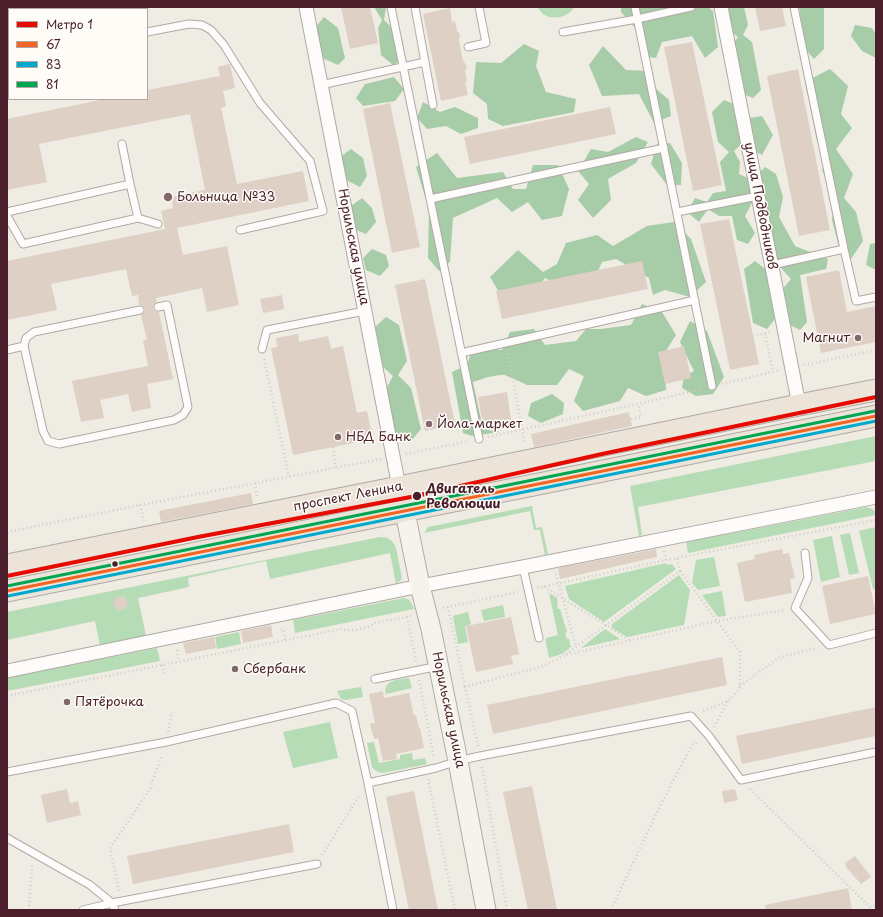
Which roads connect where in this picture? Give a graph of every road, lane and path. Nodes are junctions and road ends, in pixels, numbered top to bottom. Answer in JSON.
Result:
{"nodes":[{"id":1,"x":306,"y":7,"type":"edge"},
{"id":2,"x":391,"y":7,"type":"edge"},
{"id":3,"x":416,"y":7,"type":"edge"},
{"id":4,"x":479,"y":7,"type":"edge"},
{"id":5,"x":635,"y":7,"type":"edge"},
{"id":6,"x":691,"y":7,"type":"edge"},
{"id":7,"x":721,"y":7,"type":"edge"},
{"id":8,"x":794,"y":7,"type":"edge"},
{"id":9,"x":637,"y":19,"type":"junction"},
{"id":10,"x":148,"y":32,"type":"edge"},
{"id":11,"x":563,"y":32,"type":"dead end"},
{"id":12,"x":468,"y":47,"type":"dead end"},
{"id":13,"x":425,"y":62,"type":"junction"},
{"id":14,"x":402,"y":66,"type":"junction"},
{"id":15,"x":321,"y":85,"type":"junction"},
{"id":16,"x":433,"y":105,"type":"dead end"},
{"id":17,"x":122,"y":144,"type":"dead end"},
{"id":18,"x":664,"y":148,"type":"junction"},
{"id":19,"x":130,"y":184,"type":"junction"},
{"id":20,"x":758,"y":196,"type":"junction"},
{"id":21,"x":430,"y":199,"type":"junction"},
{"id":22,"x":7,"y":212,"type":"edge"},
{"id":23,"x":677,"y":212,"type":"junction"},
{"id":24,"x":7,"y":216,"type":"edge"},
{"id":25,"x":138,"y":218,"type":"junction"},
{"id":26,"x":158,"y":224,"type":"dead end"},
{"id":27,"x":240,"y":230,"type":"dead end"},
{"id":28,"x":844,"y":249,"type":"junction"},
{"id":29,"x":772,"y":265,"type":"junction"},
{"id":30,"x":876,"y":297,"type":"edge"},
{"id":31,"x":695,"y":300,"type":"junction"},
{"id":32,"x":158,"y":307,"type":"dead end"},
{"id":33,"x":140,"y":310,"type":"dead end"},
{"id":34,"x":365,"y":311,"type":"junction"},
{"id":35,"x":784,"y":330,"type":"junction"},
{"id":36,"x":765,"y":333,"type":"junction"},
{"id":37,"x":753,"y":336,"type":"dead end"},
{"id":38,"x":506,"y":343,"type":"junction"},
{"id":39,"x":24,"y":346,"type":"junction"},
{"id":40,"x":262,"y":349,"type":"joint"},
{"id":41,"x":7,"y":350,"type":"edge"},
{"id":42,"x":876,"y":350,"type":"edge"},
{"id":43,"x":461,"y":353,"type":"junction"},
{"id":44,"x":792,"y":367,"type":"junction"},
{"id":45,"x":773,"y":372,"type":"junction"},
{"id":46,"x":712,"y":386,"type":"junction"},
{"id":47,"x":876,"y":390,"type":"edge"},
{"id":48,"x":638,"y":404,"type":"junction"},
{"id":49,"x":799,"y":405,"type":"junction"},
{"id":50,"x":876,"y":416,"type":"edge"},
{"id":51,"x":631,"y":419,"type":"dead end"},
{"id":52,"x":522,"y":430,"type":"junction"},
{"id":53,"x":479,"y":439,"type":"junction"},
{"id":54,"x":529,"y":442,"type":"dead end"},
{"id":55,"x":333,"y":447,"type":"dead end"},
{"id":56,"x":393,"y":456,"type":"junction"},
{"id":57,"x":336,"y":468,"type":"junction"},
{"id":58,"x":289,"y":477,"type":"junction"},
{"id":59,"x":255,"y":484,"type":"junction"},
{"id":60,"x":399,"y":487,"type":"junction"},
{"id":61,"x":876,"y":497,"type":"edge"},
{"id":62,"x":252,"y":499,"type":"dead end"},
{"id":63,"x":140,"y":505,"type":"junction"},
{"id":64,"x":404,"y":512,"type":"junction"},
{"id":65,"x":149,"y":520,"type":"dead end"},
{"id":66,"x":7,"y":532,"type":"edge"},
{"id":67,"x":664,"y":550,"type":"dead end"},
{"id":68,"x":804,"y":553,"type":"dead end"},
{"id":69,"x":677,"y":558,"type":"dead end"},
{"id":70,"x":666,"y":560,"type":"dead end"},
{"id":71,"x":7,"y":565,"type":"edge"},
{"id":72,"x":523,"y":567,"type":"junction"},
{"id":73,"x":680,"y":571,"type":"junction"},
{"id":74,"x":559,"y":583,"type":"dead end"},
{"id":75,"x":420,"y":586,"type":"junction"},
{"id":76,"x":544,"y":586,"type":"dead end"},
{"id":77,"x":7,"y":591,"type":"edge"},
{"id":78,"x":563,"y":598,"type":"junction"},
{"id":79,"x":448,"y":607,"type":"dead end"},
{"id":80,"x":795,"y":608,"type":"junction"},
{"id":81,"x":717,"y":621,"type":"junction"},
{"id":82,"x":606,"y":625,"type":"junction"},
{"id":83,"x":277,"y":630,"type":"dead end"},
{"id":84,"x":876,"y":632,"type":"edge"},
{"id":85,"x":540,"y":638,"type":"dead end"},
{"id":86,"x":285,"y":640,"type":"dead end"},
{"id":87,"x":629,"y":640,"type":"junction"},
{"id":88,"x":829,"y":645,"type":"junction"},
{"id":89,"x":576,"y":647,"type":"junction"},
{"id":90,"x":181,"y":649,"type":"dead end"},
{"id":91,"x":564,"y":655,"type":"junction"},
{"id":92,"x":179,"y":662,"type":"dead end"},
{"id":93,"x":162,"y":665,"type":"dead end"},
{"id":94,"x":439,"y":666,"type":"junction"},
{"id":95,"x":7,"y":671,"type":"edge"},
{"id":96,"x":164,"y":674,"type":"dead end"},
{"id":97,"x":375,"y":679,"type":"dead end"},
{"id":98,"x":740,"y":686,"type":"junction"},
{"id":99,"x":465,"y":687,"type":"junction"},
{"id":100,"x":728,"y":701,"type":"junction"},
{"id":101,"x":172,"y":712,"type":"dead end"},
{"id":102,"x":691,"y":716,"type":"junction"},
{"id":103,"x":709,"y":736,"type":"junction"},
{"id":104,"x":166,"y":742,"type":"junction"},
{"id":105,"x":876,"y":752,"type":"edge"},
{"id":106,"x":480,"y":756,"type":"junction"},
{"id":107,"x":458,"y":761,"type":"junction"},
{"id":108,"x":7,"y":772,"type":"edge"},
{"id":109,"x":741,"y":780,"type":"junction"},
{"id":110,"x":368,"y":783,"type":"junction"},
{"id":111,"x":7,"y":838,"type":"edge"},
{"id":112,"x":33,"y":852,"type":"junction"},
{"id":113,"x":317,"y":864,"type":"joint"},
{"id":114,"x":120,"y":901,"type":"junction"},
{"id":115,"x":876,"y":901,"type":"edge"},
{"id":116,"x":114,"y":906,"type":"edge"},
{"id":117,"x":29,"y":910,"type":"edge"},
{"id":118,"x":83,"y":910,"type":"edge"},
{"id":119,"x":393,"y":910,"type":"edge"},
{"id":120,"x":486,"y":910,"type":"edge"},
{"id":121,"x":507,"y":910,"type":"edge"},
{"id":122,"x":611,"y":910,"type":"edge"},
{"id":123,"x":873,"y":910,"type":"edge"}],
"edges":[{"from":1,"to":15,"type":"street","name":"Норильская улица"},
{"from":2,"to":14,"type":"lane"},
{"from":3,"to":13,"type":"lane"},
{"from":4,"to":12,"type":"lane"},
{"from":5,"to":9,"type":"lane"},
{"from":6,"to":9,"type":"lane"},
{"from":7,"to":20,"type":"street","name":"улица Подводников"},
{"from":8,"to":28,"type":"lane"},
{"from":9,"to":11,"type":"lane"},
{"from":9,"to":18,"type":"lane"},
{"from":10,"to":27,"type":"lane"},
{"from":13,"to":14,"type":"lane"},
{"from":13,"to":16,"type":"lane"},
{"from":14,"to":15,"type":"lane"},
{"from":14,"to":21,"type":"lane"},
{"from":15,"to":34,"type":"street","name":"Норильская улица"},
{"from":17,"to":19,"type":"lane"},
{"from":18,"to":21,"type":"lane"},
{"from":18,"to":23,"type":"lane"},
{"from":19,"to":22,"type":"lane"},
{"from":19,"to":25,"type":"lane"},
{"from":20,"to":23,"type":"lane"},
{"from":20,"to":29,"type":"street","name":"улица Подводников"},
{"from":21,"to":43,"type":"lane"},
{"from":23,"to":31,"type":"lane"},
{"from":24,"to":25,"type":"lane"},
{"from":25,"to":26,"type":"lane"},
{"from":28,"to":29,"type":"lane"},
{"from":28,"to":30,"type":"lane"},
{"from":29,"to":35,"type":"street","name":"улица Подводников"},
{"from":31,"to":38,"type":"lane"},
{"from":31,"to":46,"type":"lane"},
{"from":32,"to":39,"type":"lane"},
{"from":33,"to":39,"type":"lane"},
{"from":34,"to":40,"type":"lane"},
{"from":34,"to":56,"type":"street","name":"Норильская улица"},
{"from":35,"to":36,"type":"path"},
{"from":35,"to":44,"type":"street","name":"улица Подводников"},
{"from":36,"to":37,"type":"path"},
{"from":36,"to":45,"type":"path"},
{"from":38,"to":43,"type":"lane"},
{"from":38,"to":52,"type":"path"},
{"from":39,"to":41,"type":"lane"},
{"from":40,"to":58,"type":"path"},
{"from":42,"to":44,"type":"path"},
{"from":43,"to":53,"type":"lane"},
{"from":44,"to":45,"type":"path"},
{"from":44,"to":49,"type":"street","name":"улица Подводников"},
{"from":45,"to":46,"type":"path"},
{"from":46,"to":48,"type":"path"},
{"from":47,"to":49,"type":"main road","name":"проспект Ленина"},
{"from":48,"to":51,"type":"path"},
{"from":48,"to":52,"type":"path"},
{"from":49,"to":60,"type":"main road","name":"проспект Ленина"},
{"from":50,"to":64,"type":"main road","name":"проспект Ленина"},
{"from":52,"to":53,"type":"path"},
{"from":52,"to":54,"type":"path"},
{"from":53,"to":56,"type":"path"},
{"from":55,"to":57,"type":"path"},
{"from":56,"to":57,"type":"path"},
{"from":56,"to":60,"type":"street","name":"Норильская улица"},
{"from":57,"to":58,"type":"path"},
{"from":58,"to":59,"type":"path"},
{"from":59,"to":62,"type":"path"},
{"from":59,"to":63,"type":"path"},
{"from":60,"to":71,"type":"main road","name":"проспект Ленина"},
{"from":61,"to":72,"type":"street"},
{"from":63,"to":65,"type":"path"},
{"from":63,"to":66,"type":"path"},
{"from":64,"to":75,"type":"street","name":"Норильская улица"},
{"from":64,"to":77,"type":"main road","name":"проспект Ленина"},
{"from":67,"to":70,"type":"path"},
{"from":68,"to":80,"type":"lane"},
{"from":69,"to":73,"type":"path"},
{"from":72,"to":75,"type":"street"},
{"from":72,"to":85,"type":"lane"},
{"from":73,"to":81,"type":"path"},
{"from":73,"to":82,"type":"path"},
{"from":74,"to":78,"type":"path"},
{"from":75,"to":94,"type":"street","name":"Норильская улица"},
{"from":75,"to":95,"type":"street"},
{"from":76,"to":78,"type":"path"},
{"from":78,"to":82,"type":"path"},
{"from":78,"to":89,"type":"path"},
{"from":79,"to":99,"type":"path"},
{"from":80,"to":81,"type":"path"},
{"from":80,"to":88,"type":"lane"},
{"from":81,"to":87,"type":"path"},
{"from":81,"to":98,"type":"path"},
{"from":82,"to":87,"type":"path"},
{"from":82,"to":89,"type":"path"},
{"from":83,"to":86,"type":"path"},
{"from":84,"to":88,"type":"lane"},
{"from":87,"to":91,"type":"path"},
{"from":88,"to":98,"type":"path"},
{"from":89,"to":91,"type":"path"},
{"from":90,"to":92,"type":"path"},
{"from":91,"to":99,"type":"path"},
{"from":93,"to":96,"type":"path"},
{"from":94,"to":97,"type":"lane"},
{"from":94,"to":107,"type":"street","name":"Норильская улица"},
{"from":98,"to":100,"type":"path"},
{"from":99,"to":106,"type":"path"},
{"from":100,"to":102,"type":"path"},
{"from":100,"to":103,"type":"path"},
{"from":101,"to":104,"type":"path"},
{"from":102,"to":103,"type":"lane"},
{"from":102,"to":106,"type":"lane"},
{"from":103,"to":109,"type":"lane"},
{"from":103,"to":122,"type":"path"},
{"from":104,"to":108,"type":"lane"},
{"from":104,"to":110,"type":"lane"},
{"from":104,"to":114,"type":"path"},
{"from":105,"to":109,"type":"lane"},
{"from":106,"to":107,"type":"lane"},
{"from":106,"to":121,"type":"path"},
{"from":107,"to":110,"type":"lane"},
{"from":107,"to":120,"type":"street","name":"Норильская улица"},
{"from":109,"to":123,"type":"path"},
{"from":110,"to":113,"type":"path"},
{"from":110,"to":119,"type":"lane"},
{"from":111,"to":112,"type":"lane"},
{"from":112,"to":116,"type":"lane"},
{"from":112,"to":117,"type":"path"},
{"from":113,"to":114,"type":"lane"},
{"from":114,"to":116,"type":"lane"},
{"from":115,"to":123,"type":"path"},
{"from":116,"to":118,"type":"lane"}]}
